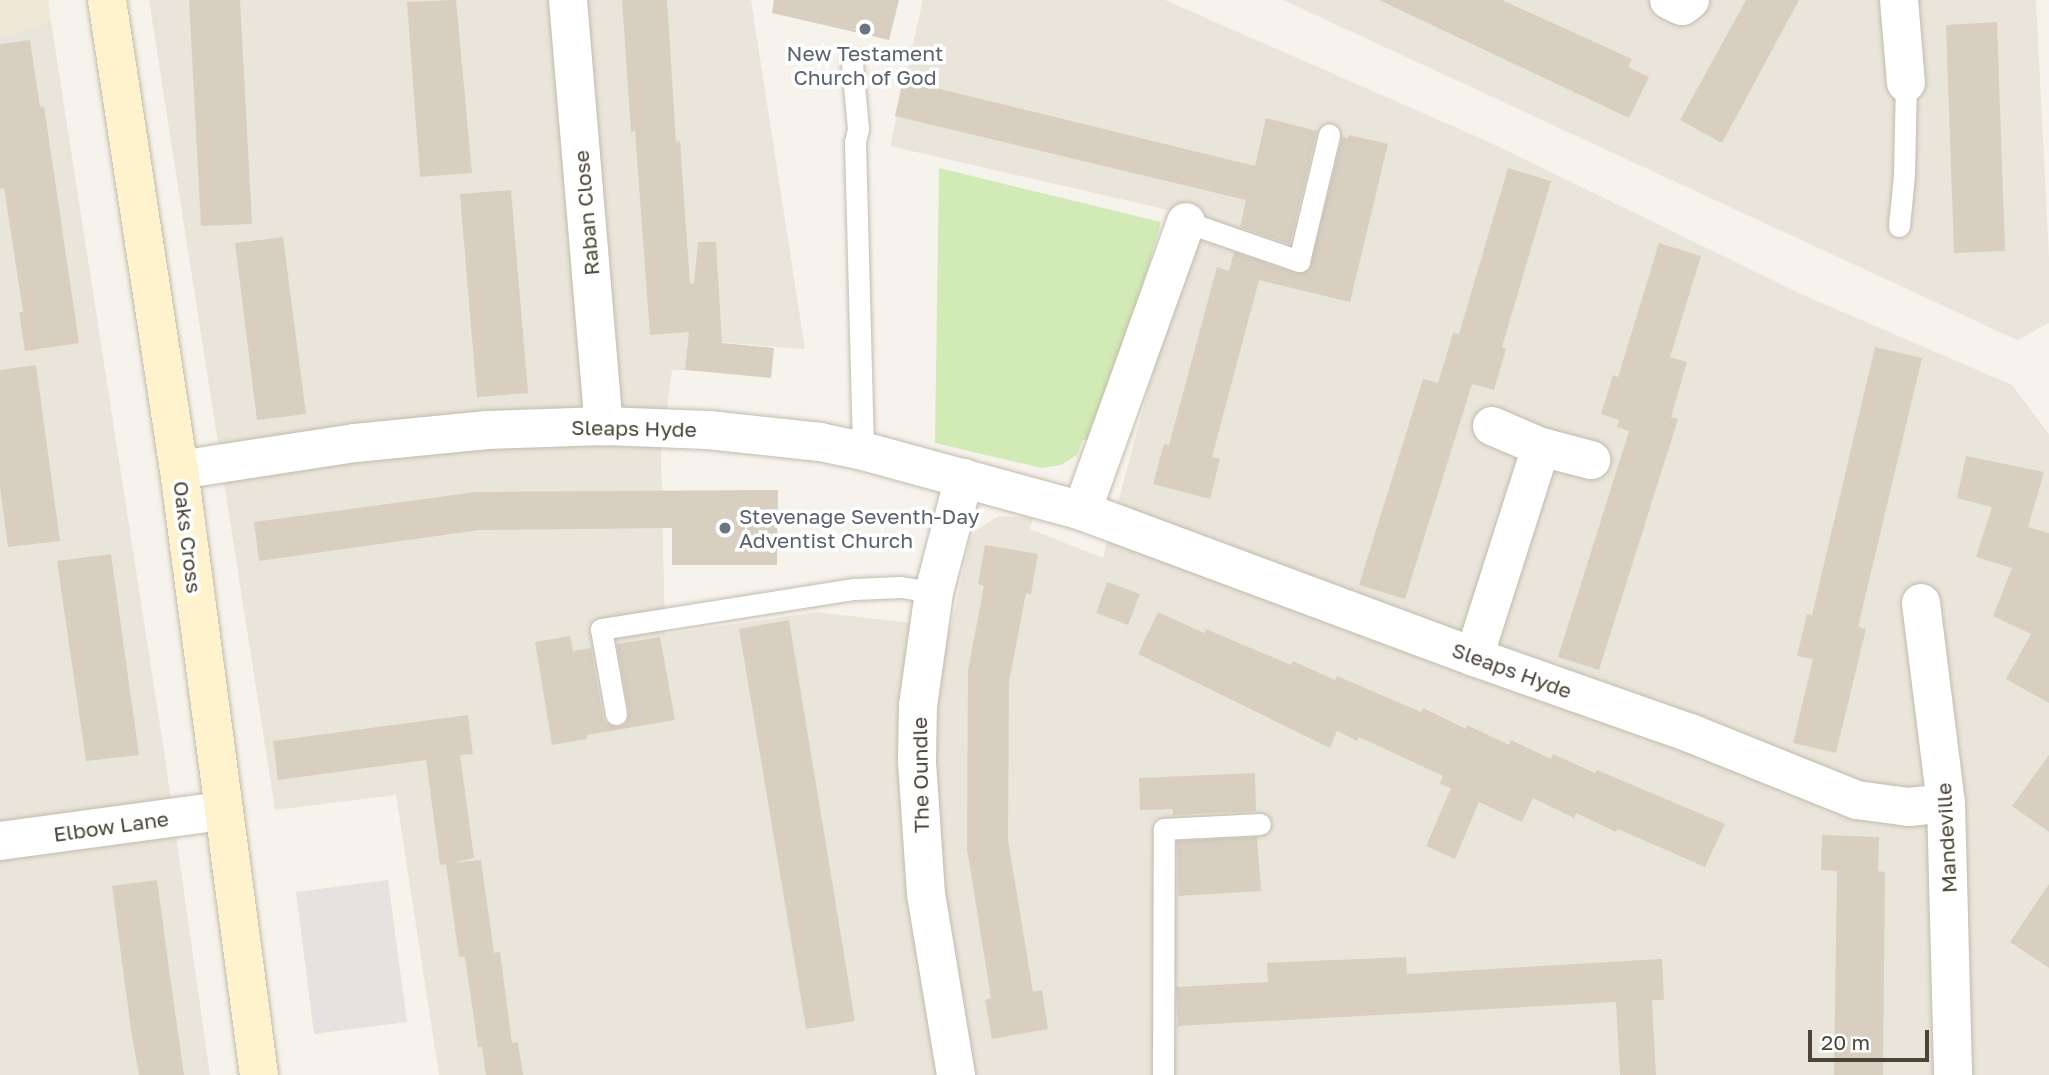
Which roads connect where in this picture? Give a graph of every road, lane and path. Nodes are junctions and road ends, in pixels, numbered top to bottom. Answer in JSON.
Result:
{"nodes":[{"id":1,"x":107,"y":0,"type":"edge"},
{"id":2,"x":568,"y":0,"type":"edge"},
{"id":3,"x":1669,"y":0,"type":"edge"},
{"id":4,"x":1690,"y":0,"type":"edge"},
{"id":5,"x":1899,"y":0,"type":"edge"},
{"id":6,"x":852,"y":63,"type":"dead end"},
{"id":7,"x":1906,"y":83,"type":"joint"},
{"id":8,"x":1329,"y":135,"type":"dead end"},
{"id":9,"x":1186,"y":222,"type":"joint"},
{"id":10,"x":1899,"y":226,"type":"dead end"},
{"id":11,"x":604,"y":426,"type":"junction"},
{"id":12,"x":1492,"y":426,"type":"dead end"},
{"id":13,"x":1541,"y":447,"type":"junction"},
{"id":14,"x":863,"y":451,"type":"junction"},
{"id":15,"x":1591,"y":460,"type":"dead end"},
{"id":16,"x":179,"y":470,"type":"junction"},
{"id":17,"x":964,"y":478,"type":"junction"},
{"id":18,"x":1082,"y":511,"type":"junction"},
{"id":19,"x":934,"y":592,"type":"junction"},
{"id":20,"x":1922,"y":603,"type":"dead end"},
{"id":21,"x":1474,"y":657,"type":"junction"},
{"id":22,"x":616,"y":714,"type":"dead end"},
{"id":23,"x":1946,"y":803,"type":"junction"},
{"id":24,"x":222,"y":811,"type":"junction"},
{"id":25,"x":1260,"y":824,"type":"dead end"},
{"id":26,"x":0,"y":841,"type":"edge"},
{"id":27,"x":259,"y":1075,"type":"edge"},
{"id":28,"x":956,"y":1075,"type":"edge"},
{"id":29,"x":1163,"y":1075,"type":"edge"},
{"id":30,"x":1953,"y":1075,"type":"edge"}],
"edges":[{"from":1,"to":16,"type":"street","name":"Oaks Cross"},
{"from":2,"to":11,"type":"street","name":"Raban Close"},
{"from":3,"to":4,"type":"street"},
{"from":5,"to":7,"type":"street"},
{"from":6,"to":14,"type":"lane"},
{"from":7,"to":10,"type":"lane"},
{"from":8,"to":9,"type":"lane"},
{"from":9,"to":18,"type":"street"},
{"from":11,"to":14,"type":"street","name":"Sleaps Hyde"},
{"from":11,"to":16,"type":"street","name":"Sleaps Hyde"},
{"from":12,"to":13,"type":"street"},
{"from":13,"to":15,"type":"street"},
{"from":13,"to":21,"type":"street"},
{"from":14,"to":17,"type":"street","name":"Sleaps Hyde"},
{"from":16,"to":24,"type":"street","name":"Oaks Cross"},
{"from":17,"to":18,"type":"street","name":"Sleaps Hyde"},
{"from":17,"to":19,"type":"street","name":"The Oundle"},
{"from":18,"to":21,"type":"street","name":"Sleaps Hyde"},
{"from":19,"to":22,"type":"lane"},
{"from":19,"to":28,"type":"street","name":"The Oundle"},
{"from":20,"to":23,"type":"street","name":"Mandeville"},
{"from":21,"to":23,"type":"street","name":"Sleaps Hyde"},
{"from":23,"to":30,"type":"street","name":"Mandeville"},
{"from":24,"to":26,"type":"street","name":"Elbow Lane"},
{"from":24,"to":27,"type":"street","name":"Oaks Cross"},
{"from":25,"to":29,"type":"lane"}]}
